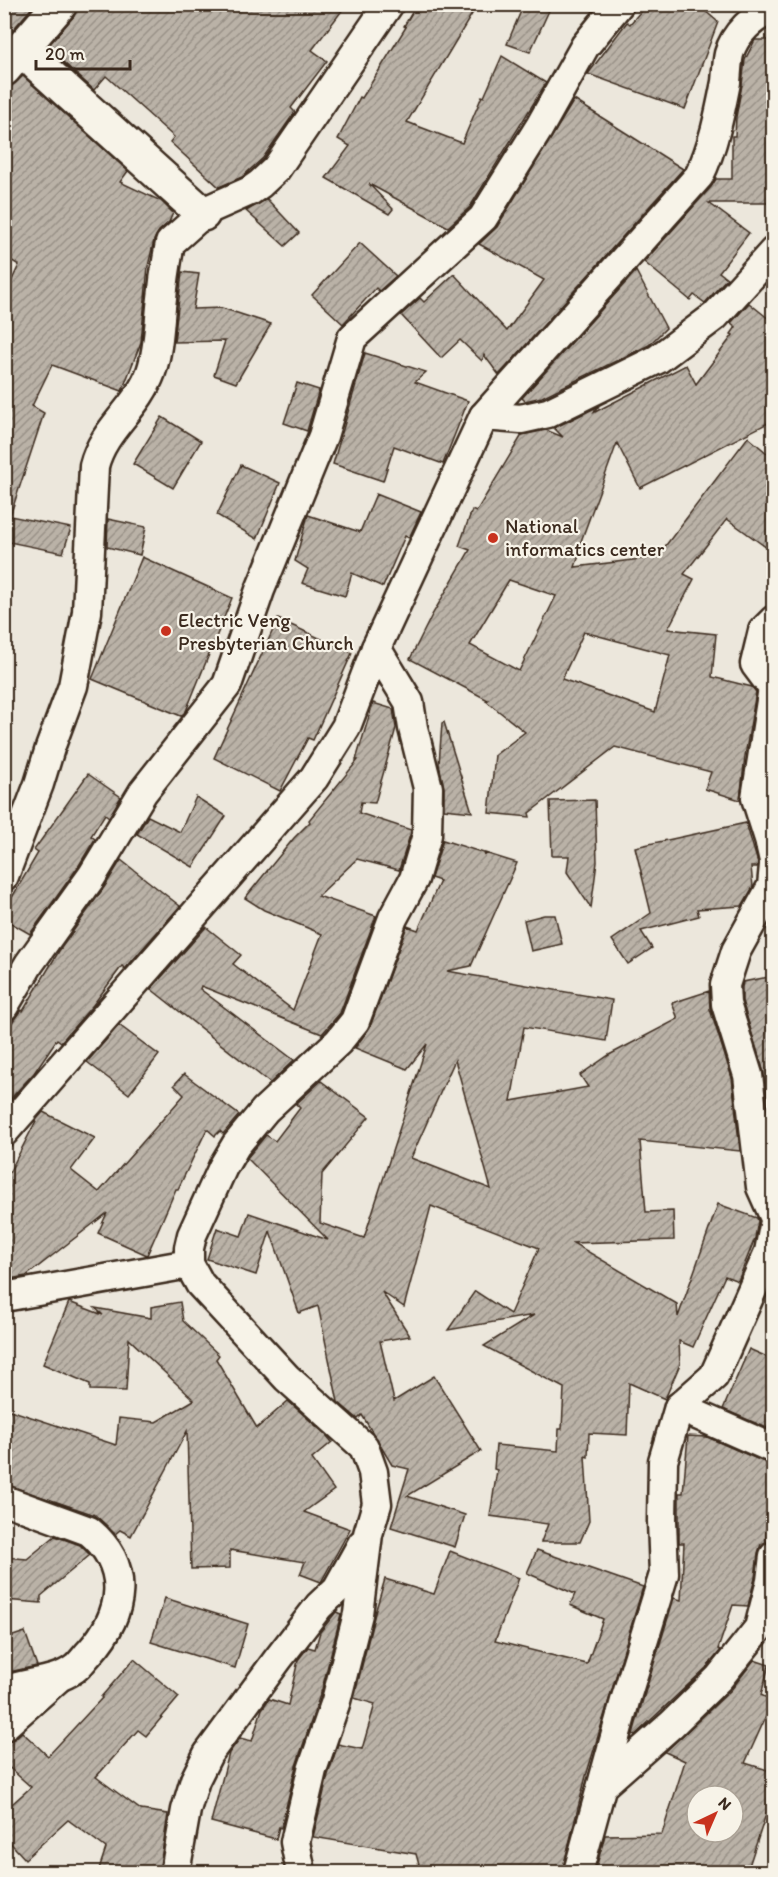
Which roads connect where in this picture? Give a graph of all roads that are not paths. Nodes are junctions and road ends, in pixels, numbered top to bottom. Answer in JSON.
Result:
{"nodes":[{"id":1,"x":60,"y":4,"type":"edge"},
{"id":2,"x":389,"y":4,"type":"edge"},
{"id":3,"x":619,"y":4,"type":"edge"},
{"id":4,"x":774,"y":10,"type":"edge"},
{"id":5,"x":26,"y":45,"type":"junction"},
{"id":6,"x":4,"y":69,"type":"edge"},
{"id":7,"x":203,"y":214,"type":"junction"},
{"id":8,"x":774,"y":251,"type":"edge"},
{"id":9,"x":484,"y":416,"type":"junction"},
{"id":10,"x":774,"y":620,"type":"edge"},
{"id":11,"x":376,"y":648,"type":"junction"},
{"id":12,"x":774,"y":863,"type":"edge"},
{"id":13,"x":4,"y":876,"type":"edge"},
{"id":14,"x":4,"y":1006,"type":"edge"},
{"id":15,"x":4,"y":1132,"type":"edge"},
{"id":16,"x":774,"y":1216,"type":"edge"},
{"id":17,"x":774,"y":1226,"type":"edge"},
{"id":18,"x":189,"y":1264,"type":"junction"},
{"id":19,"x":4,"y":1297,"type":"edge"},
{"id":20,"x":679,"y":1407,"type":"junction"},
{"id":21,"x":774,"y":1449,"type":"edge"},
{"id":22,"x":4,"y":1500,"type":"edge"},
{"id":23,"x":368,"y":1534,"type":"junction"},
{"id":24,"x":774,"y":1556,"type":"edge"},
{"id":25,"x":60,"y":1677,"type":"junction"},
{"id":26,"x":4,"y":1691,"type":"edge"},
{"id":27,"x":4,"y":1726,"type":"edge"},
{"id":28,"x":603,"y":1785,"type":"junction"},
{"id":29,"x":175,"y":1872,"type":"edge"},
{"id":30,"x":301,"y":1872,"type":"edge"},
{"id":31,"x":578,"y":1872,"type":"edge"}],
"edges":[{"from":1,"to":5,"type":"street"},
{"from":2,"to":7,"type":"street"},
{"from":3,"to":14,"type":"street"},
{"from":4,"to":9,"type":"street"},
{"from":5,"to":6,"type":"street"},
{"from":5,"to":7,"type":"street"},
{"from":7,"to":13,"type":"street"},
{"from":8,"to":9,"type":"street"},
{"from":9,"to":11,"type":"street"},
{"from":10,"to":12,"type":"street"},
{"from":11,"to":15,"type":"street"},
{"from":11,"to":18,"type":"street"},
{"from":12,"to":16,"type":"street"},
{"from":17,"to":20,"type":"street"},
{"from":18,"to":19,"type":"street"},
{"from":18,"to":23,"type":"street"},
{"from":20,"to":21,"type":"street"},
{"from":20,"to":28,"type":"street"},
{"from":22,"to":25,"type":"street"},
{"from":23,"to":29,"type":"street"},
{"from":23,"to":30,"type":"street"},
{"from":24,"to":28,"type":"street"},
{"from":25,"to":26,"type":"street"},
{"from":25,"to":27,"type":"street"},
{"from":28,"to":31,"type":"street"}]}
